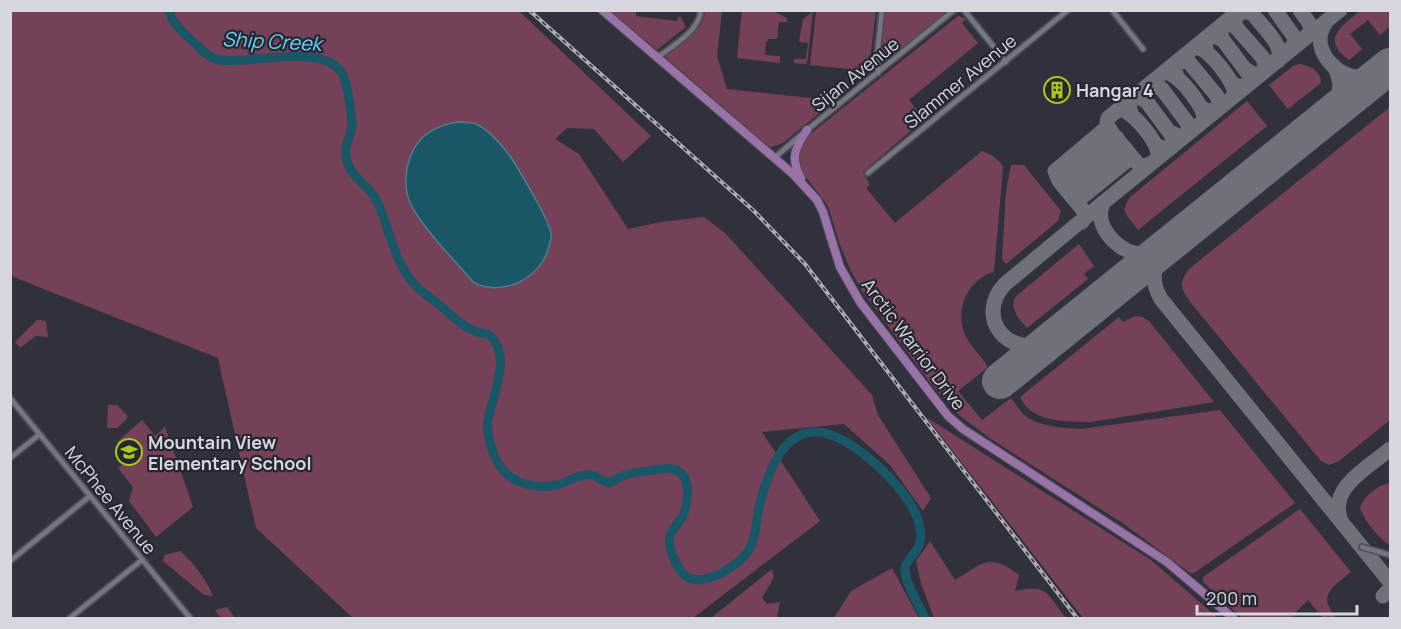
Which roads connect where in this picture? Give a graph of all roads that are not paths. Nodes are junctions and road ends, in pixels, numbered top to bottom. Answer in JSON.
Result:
{"nodes":[{"id":1,"x":602,"y":10,"type":"edge"},
{"id":2,"x":702,"y":10,"type":"edge"},
{"id":3,"x":882,"y":10,"type":"edge"},
{"id":4,"x":954,"y":10,"type":"edge"},
{"id":5,"x":964,"y":10,"type":"edge"},
{"id":6,"x":1068,"y":10,"type":"edge"},
{"id":7,"x":1112,"y":10,"type":"edge"},
{"id":8,"x":1143,"y":49,"type":"dead end"},
{"id":9,"x":657,"y":58,"type":"junction"},
{"id":10,"x":1006,"y":62,"type":"junction"},
{"id":11,"x":878,"y":73,"type":"junction"},
{"id":12,"x":807,"y":130,"type":"junction"},
{"id":13,"x":774,"y":158,"type":"junction"},
{"id":14,"x":868,"y":173,"type":"dead end"},
{"id":15,"x":807,"y":187,"type":"junction"},
{"id":16,"x":10,"y":398,"type":"edge"},
{"id":17,"x":40,"y":434,"type":"junction"},
{"id":18,"x":10,"y":458,"type":"edge"},
{"id":19,"x":90,"y":496,"type":"junction"},
{"id":20,"x":1362,"y":547,"type":"dead end"},
{"id":21,"x":1390,"y":555,"type":"edge"},
{"id":22,"x":142,"y":560,"type":"junction"},
{"id":23,"x":10,"y":561,"type":"edge"},
{"id":24,"x":70,"y":618,"type":"edge"},
{"id":25,"x":190,"y":618,"type":"edge"},
{"id":26,"x":1233,"y":618,"type":"edge"}],
"edges":[{"from":1,"to":9,"type":"main road","name":"Arctic Warrior Drive"},
{"from":2,"to":9,"type":"street"},
{"from":3,"to":11,"type":"street"},
{"from":4,"to":11,"type":"street","name":"Sijan Avenue"},
{"from":5,"to":10,"type":"street"},
{"from":6,"to":10,"type":"street","name":"Slammer Avenue"},
{"from":7,"to":8,"type":"street"},
{"from":9,"to":13,"type":"main road","name":"Arctic Warrior Drive"},
{"from":10,"to":14,"type":"street","name":"Slammer Avenue"},
{"from":11,"to":12,"type":"street","name":"Sijan Avenue"},
{"from":12,"to":13,"type":"street","name":"Sijan Avenue"},
{"from":12,"to":15,"type":"main road"},
{"from":13,"to":15,"type":"main road","name":"Arctic Warrior Drive"},
{"from":15,"to":26,"type":"main road","name":"Arctic Warrior Drive"},
{"from":16,"to":17,"type":"street","name":"McPhee Avenue"},
{"from":17,"to":18,"type":"street"},
{"from":17,"to":19,"type":"street","name":"McPhee Avenue"},
{"from":19,"to":22,"type":"street","name":"McPhee Avenue"},
{"from":19,"to":23,"type":"street"},
{"from":20,"to":21,"type":"street"},
{"from":22,"to":24,"type":"street"},
{"from":22,"to":25,"type":"street","name":"McPhee Avenue"}]}
